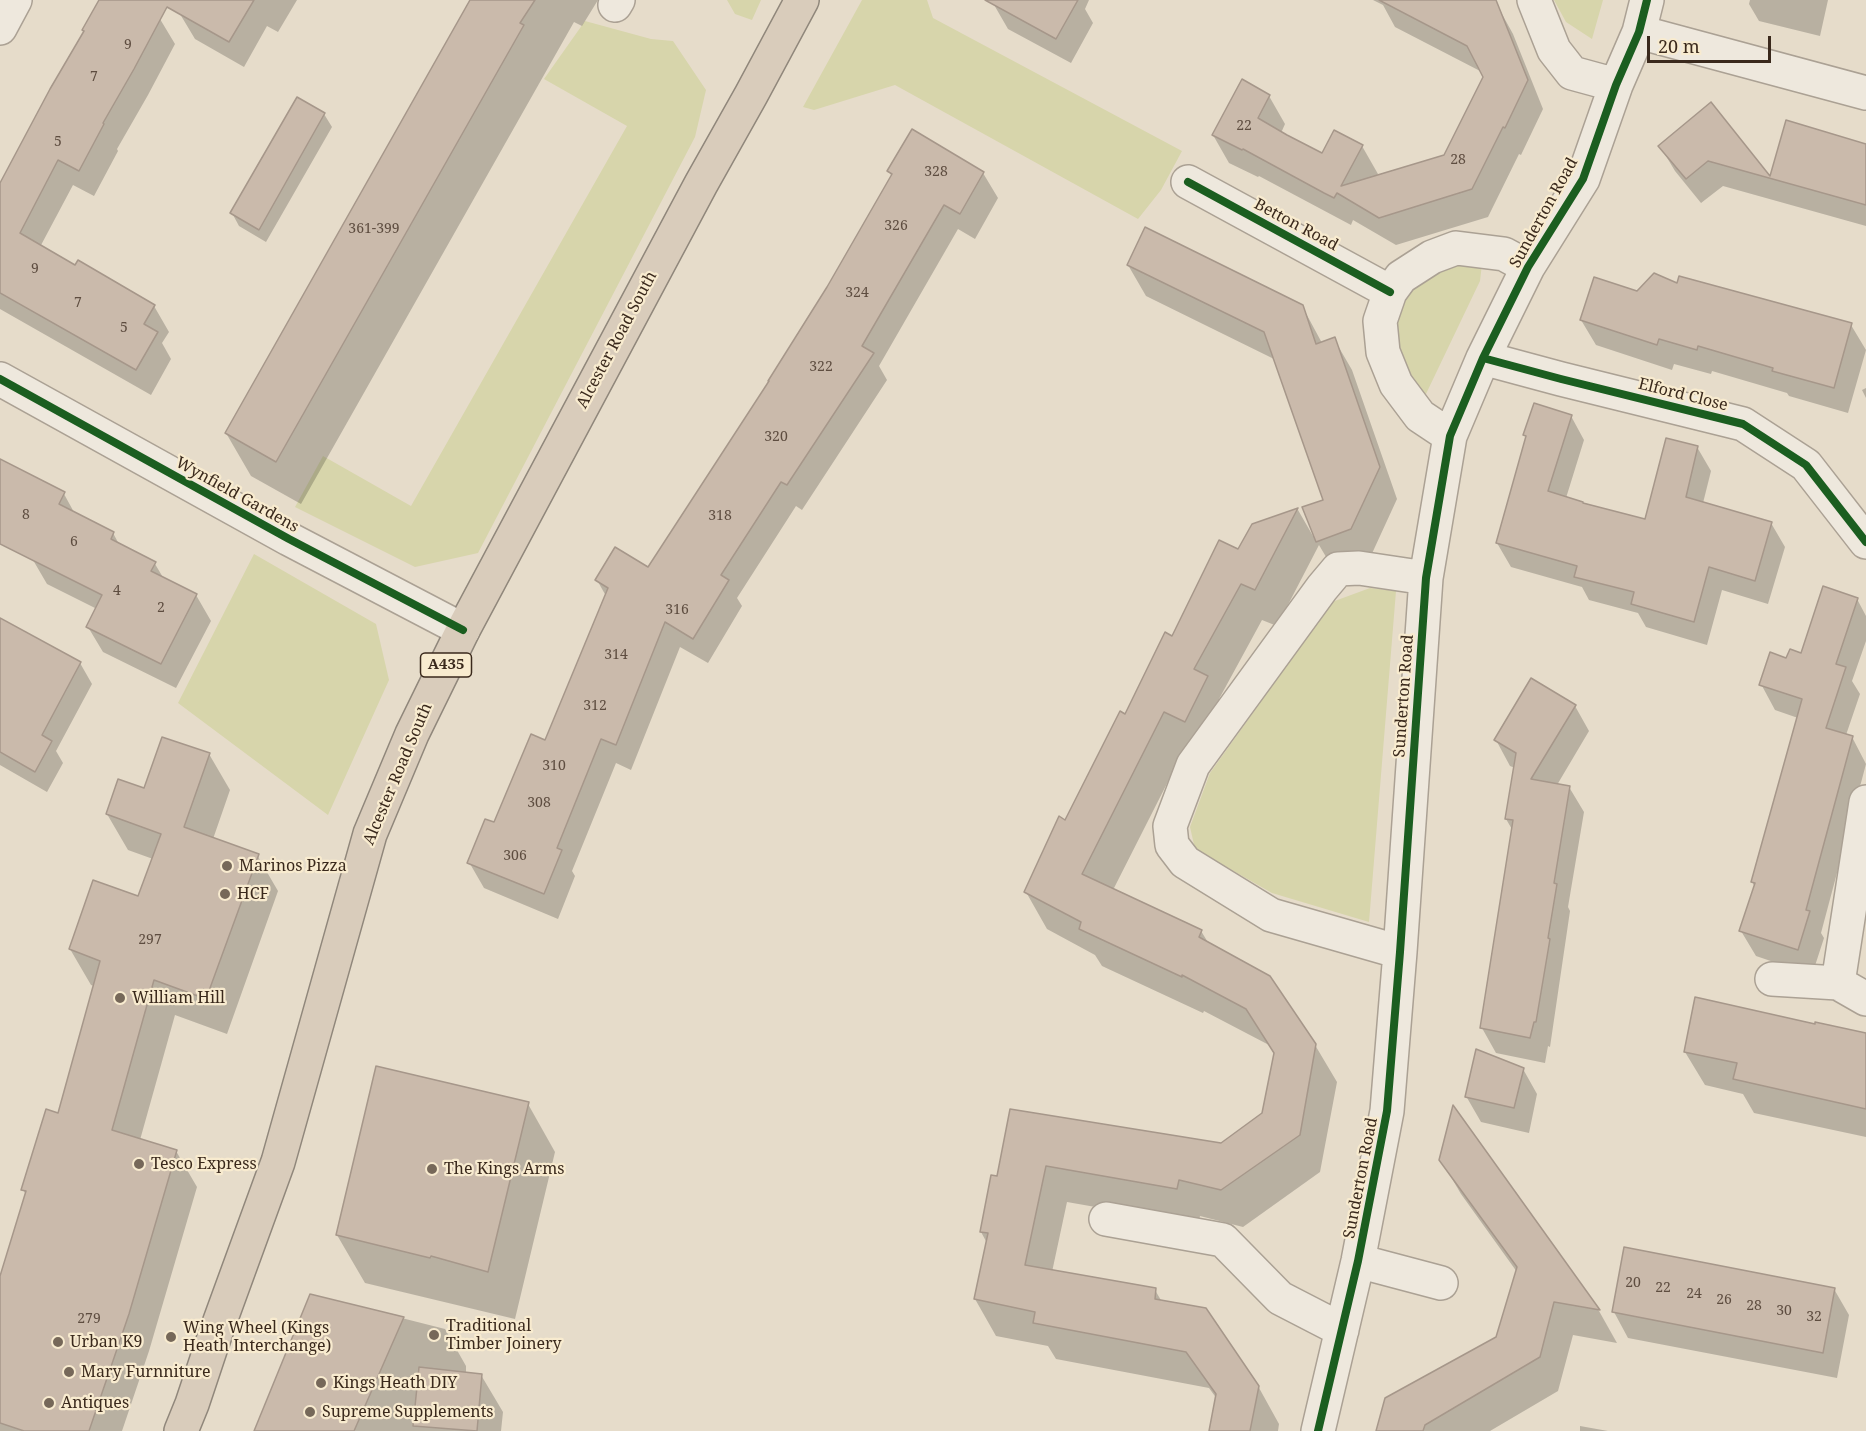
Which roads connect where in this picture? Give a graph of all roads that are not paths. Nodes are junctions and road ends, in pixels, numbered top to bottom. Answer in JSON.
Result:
{"nodes":[{"id":1,"x":15,"y":0,"type":"edge"},
{"id":2,"x":802,"y":0,"type":"edge"},
{"id":3,"x":1534,"y":0,"type":"edge"},
{"id":4,"x":1647,"y":0,"type":"edge"},
{"id":5,"x":0,"y":28,"type":"edge"},
{"id":6,"x":1640,"y":32,"type":"junction"},
{"id":7,"x":1616,"y":85,"type":"junction"},
{"id":8,"x":1866,"y":93,"type":"edge"},
{"id":9,"x":1188,"y":182,"type":"dead end"},
{"id":10,"x":1528,"y":267,"type":"junction"},
{"id":11,"x":1390,"y":292,"type":"junction"},
{"id":12,"x":1483,"y":358,"type":"junction"},
{"id":13,"x":0,"y":379,"type":"edge"},
{"id":14,"x":1450,"y":436,"type":"junction"},
{"id":15,"x":1866,"y":542,"type":"edge"},
{"id":16,"x":1426,"y":578,"type":"junction"},
{"id":17,"x":463,"y":630,"type":"junction"},
{"id":18,"x":1866,"y":802,"type":"edge"},
{"id":19,"x":1400,"y":952,"type":"junction"},
{"id":20,"x":1772,"y":979,"type":"dead end"},
{"id":21,"x":1838,"y":983,"type":"junction"},
{"id":22,"x":1866,"y":999,"type":"edge"},
{"id":23,"x":1106,"y":1219,"type":"dead end"},
{"id":24,"x":1358,"y":1261,"type":"junction"},
{"id":25,"x":1441,"y":1283,"type":"dead end"},
{"id":26,"x":1342,"y":1330,"type":"junction"},
{"id":27,"x":181,"y":1431,"type":"edge"},
{"id":28,"x":1318,"y":1431,"type":"edge"}],
"edges":[{"from":1,"to":5,"type":"street"},
{"from":2,"to":17,"type":"highway","name":"Alcester Road South","number":"A435"},
{"from":3,"to":7,"type":"street"},
{"from":4,"to":6,"type":"street","name":"Sunderton Road"},
{"from":6,"to":7,"type":"street","name":"Sunderton Road"},
{"from":6,"to":8,"type":"street"},
{"from":7,"to":10,"type":"street","name":"Sunderton Road"},
{"from":9,"to":11,"type":"street","name":"Betton Road"},
{"from":10,"to":11,"type":"street"},
{"from":10,"to":12,"type":"street","name":"Sunderton Road"},
{"from":11,"to":14,"type":"street"},
{"from":12,"to":14,"type":"street","name":"Sunderton Road"},
{"from":12,"to":15,"type":"street","name":"Elford Close"},
{"from":13,"to":17,"type":"street","name":"Wynfield Gardens"},
{"from":14,"to":16,"type":"street","name":"Sunderton Road"},
{"from":16,"to":19,"type":"street","name":"Sunderton Road"},
{"from":16,"to":19,"type":"street"},
{"from":17,"to":27,"type":"highway","name":"Alcester Road South","number":"A435"},
{"from":18,"to":21,"type":"street"},
{"from":19,"to":24,"type":"street","name":"Sunderton Road"},
{"from":20,"to":21,"type":"street"},
{"from":21,"to":22,"type":"street"},
{"from":23,"to":26,"type":"street"},
{"from":24,"to":25,"type":"street","name":"Sunderton Road"},
{"from":24,"to":26,"type":"street","name":"Sunderton Road"},
{"from":26,"to":28,"type":"street","name":"Sunderton Road"}]}
